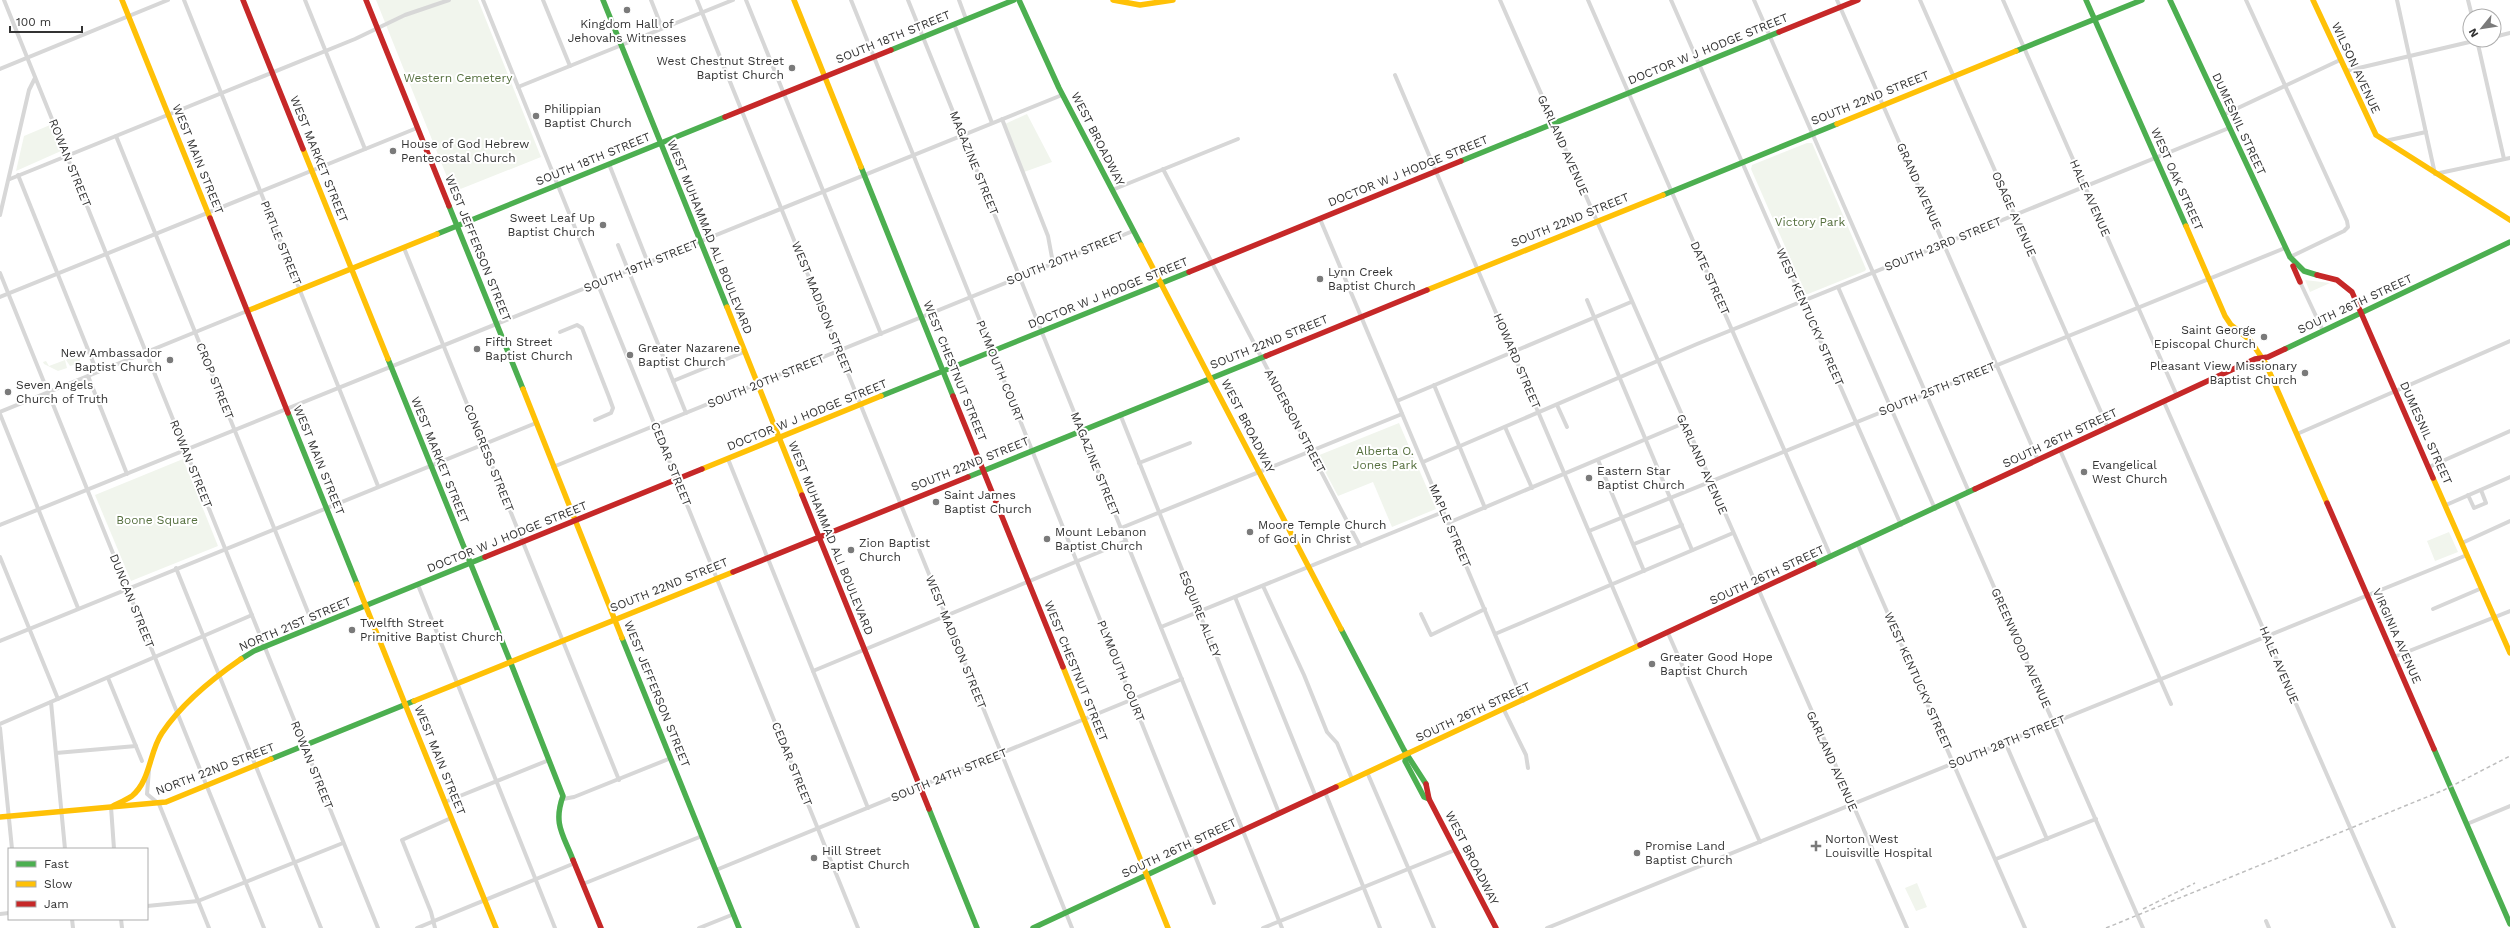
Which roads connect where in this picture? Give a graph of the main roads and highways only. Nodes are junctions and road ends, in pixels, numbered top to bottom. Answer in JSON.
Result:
{"nodes":[{"id":1,"x":122,"y":0,"type":"edge"},
{"id":2,"x":243,"y":0,"type":"edge"},
{"id":3,"x":366,"y":0,"type":"edge"},
{"id":4,"x":602,"y":0,"type":"edge"},
{"id":5,"x":794,"y":0,"type":"edge"},
{"id":6,"x":1014,"y":0,"type":"edge"},
{"id":7,"x":1019,"y":0,"type":"edge"},
{"id":8,"x":1113,"y":0,"type":"edge"},
{"id":9,"x":1174,"y":0,"type":"edge"},
{"id":10,"x":1858,"y":0,"type":"edge"},
{"id":11,"x":2086,"y":0,"type":"edge"},
{"id":12,"x":2142,"y":0,"type":"edge"},
{"id":13,"x":2170,"y":0,"type":"edge"},
{"id":14,"x":2313,"y":0,"type":"edge"},
{"id":15,"x":2094,"y":18,"type":"junction"},
{"id":16,"x":826,"y":77,"type":"junction"},
{"id":17,"x":661,"y":143,"type":"junction"},
{"id":18,"x":2510,"y":220,"type":"edge"},
{"id":19,"x":457,"y":226,"type":"junction"},
{"id":20,"x":2510,"y":242,"type":"edge"},
{"id":21,"x":2290,"y":257,"type":"junction"},
{"id":22,"x":351,"y":269,"type":"junction"},
{"id":23,"x":2300,"y":282,"type":"road end"},
{"id":24,"x":1161,"y":283,"type":"junction"},
{"id":25,"x":247,"y":311,"type":"junction"},
{"id":26,"x":2361,"y":313,"type":"junction"},
{"id":27,"x":2262,"y":358,"type":"junction"},
{"id":28,"x":943,"y":371,"type":"junction"},
{"id":29,"x":1210,"y":378,"type":"junction"},
{"id":30,"x":779,"y":438,"type":"junction"},
{"id":31,"x":983,"y":470,"type":"junction"},
{"id":32,"x":575,"y":521,"type":"junction"},
{"id":33,"x":819,"y":536,"type":"junction"},
{"id":34,"x":471,"y":564,"type":"junction"},
{"id":35,"x":366,"y":606,"type":"junction"},
{"id":36,"x":615,"y":619,"type":"junction"},
{"id":37,"x":2510,"y":652,"type":"edge"},
{"id":38,"x":510,"y":661,"type":"junction"},
{"id":39,"x":406,"y":704,"type":"junction"},
{"id":40,"x":1407,"y":754,"type":"junction"},
{"id":41,"x":112,"y":807,"type":"junction"},
{"id":42,"x":0,"y":817,"type":"edge"},
{"id":43,"x":1146,"y":875,"type":"junction"},
{"id":44,"x":2510,"y":924,"type":"edge"},
{"id":45,"x":496,"y":928,"type":"edge"},
{"id":46,"x":601,"y":928,"type":"edge"},
{"id":47,"x":739,"y":928,"type":"edge"},
{"id":48,"x":977,"y":928,"type":"edge"},
{"id":49,"x":1033,"y":928,"type":"edge"},
{"id":50,"x":1168,"y":928,"type":"edge"},
{"id":51,"x":1496,"y":928,"type":"edge"}],
"edges":[{"from":1,"to":25,"type":"main road","name":"WEST MAIN STREET"},
{"from":2,"to":22,"type":"main road","name":"WEST MARKET STREET"},
{"from":3,"to":19,"type":"main road","name":"WEST JEFFERSON STREET"},
{"from":4,"to":17,"type":"main road","name":"WEST MUHAMMAD ALI BOULEVARD"},
{"from":5,"to":16,"type":"main road","name":"WEST CHESTNUT STREET"},
{"from":6,"to":16,"type":"main road","name":"SOUTH 18TH STREET"},
{"from":7,"to":24,"type":"main road","name":"WEST BROADWAY"},
{"from":8,"to":9,"type":"main road"},
{"from":10,"to":24,"type":"main road","name":"DOCTOR W J HODGE STREET"},
{"from":11,"to":15,"type":"main road","name":"WEST OAK STREET"},
{"from":12,"to":15,"type":"main road","name":"SOUTH 22ND STREET"},
{"from":13,"to":21,"type":"main road","name":"DUMESNIL STREET"},
{"from":14,"to":18,"type":"main road","name":"WILSON AVENUE"},
{"from":15,"to":27,"type":"main road","name":"WEST OAK STREET"},
{"from":15,"to":29,"type":"main road","name":"SOUTH 22ND STREET"},
{"from":16,"to":17,"type":"main road","name":"SOUTH 18TH STREET"},
{"from":16,"to":28,"type":"main road","name":"WEST CHESTNUT STREET"},
{"from":17,"to":19,"type":"main road","name":"SOUTH 18TH STREET"},
{"from":17,"to":30,"type":"main road","name":"WEST MUHAMMAD ALI BOULEVARD"},
{"from":19,"to":22,"type":"main road","name":"SOUTH 18TH STREET"},
{"from":19,"to":32,"type":"main road","name":"WEST JEFFERSON STREET"},
{"from":20,"to":26,"type":"main road","name":"SOUTH 26TH STREET"},
{"from":21,"to":23,"type":"main road","name":"DUMESNIL STREET"},
{"from":21,"to":26,"type":"main road","name":"DUMESNIL STREET"},
{"from":22,"to":25,"type":"main road","name":"SOUTH 18TH STREET"},
{"from":22,"to":34,"type":"main road","name":"WEST MARKET STREET"},
{"from":24,"to":28,"type":"main road","name":"DOCTOR W J HODGE STREET"},
{"from":24,"to":29,"type":"main road","name":"WEST BROADWAY"},
{"from":25,"to":35,"type":"main road","name":"WEST MAIN STREET"},
{"from":26,"to":27,"type":"main road","name":"SOUTH 26TH STREET"},
{"from":26,"to":37,"type":"main road","name":"DUMESNIL STREET"},
{"from":27,"to":40,"type":"main road","name":"SOUTH 26TH STREET"},
{"from":27,"to":44,"type":"main road","name":"VIRGINIA AVENUE"},
{"from":28,"to":30,"type":"main road","name":"DOCTOR W J HODGE STREET"},
{"from":28,"to":31,"type":"main road","name":"WEST CHESTNUT STREET"},
{"from":29,"to":31,"type":"main road","name":"SOUTH 22ND STREET"},
{"from":29,"to":40,"type":"main road","name":"WEST BROADWAY"},
{"from":30,"to":32,"type":"main road","name":"DOCTOR W J HODGE STREET"},
{"from":30,"to":33,"type":"main road","name":"WEST MUHAMMAD ALI BOULEVARD"},
{"from":31,"to":33,"type":"main road","name":"SOUTH 22ND STREET"},
{"from":31,"to":43,"type":"main road","name":"WEST CHESTNUT STREET"},
{"from":32,"to":34,"type":"main road","name":"DOCTOR W J HODGE STREET"},
{"from":32,"to":36,"type":"main road","name":"WEST JEFFERSON STREET"},
{"from":33,"to":36,"type":"main road","name":"SOUTH 22ND STREET"},
{"from":33,"to":48,"type":"main road","name":"WEST MUHAMMAD ALI BOULEVARD"},
{"from":34,"to":35,"type":"main road","name":"DOCTOR W J HODGE STREET"},
{"from":34,"to":38,"type":"main road","name":"WEST MARKET STREET"},
{"from":35,"to":39,"type":"main road","name":"WEST MAIN STREET"},
{"from":35,"to":41,"type":"main road","name":"NORTH 21ST STREET"},
{"from":36,"to":38,"type":"main road","name":"SOUTH 22ND STREET"},
{"from":36,"to":47,"type":"main road","name":"WEST JEFFERSON STREET"},
{"from":38,"to":39,"type":"main road","name":"SOUTH 22ND STREET"},
{"from":38,"to":46,"type":"main road","name":"WEST MARKET STREET"},
{"from":39,"to":41,"type":"main road","name":"NORTH 22ND STREET"},
{"from":39,"to":45,"type":"main road","name":"WEST MAIN STREET"},
{"from":40,"to":43,"type":"main road","name":"SOUTH 26TH STREET"},
{"from":40,"to":51,"type":"main road","name":"WEST BROADWAY"},
{"from":41,"to":42,"type":"main road","name":"NORTH 22ND STREET"},
{"from":43,"to":49,"type":"main road","name":"SOUTH 26TH STREET"},
{"from":43,"to":50,"type":"main road","name":"WEST CHESTNUT STREET"}]}
